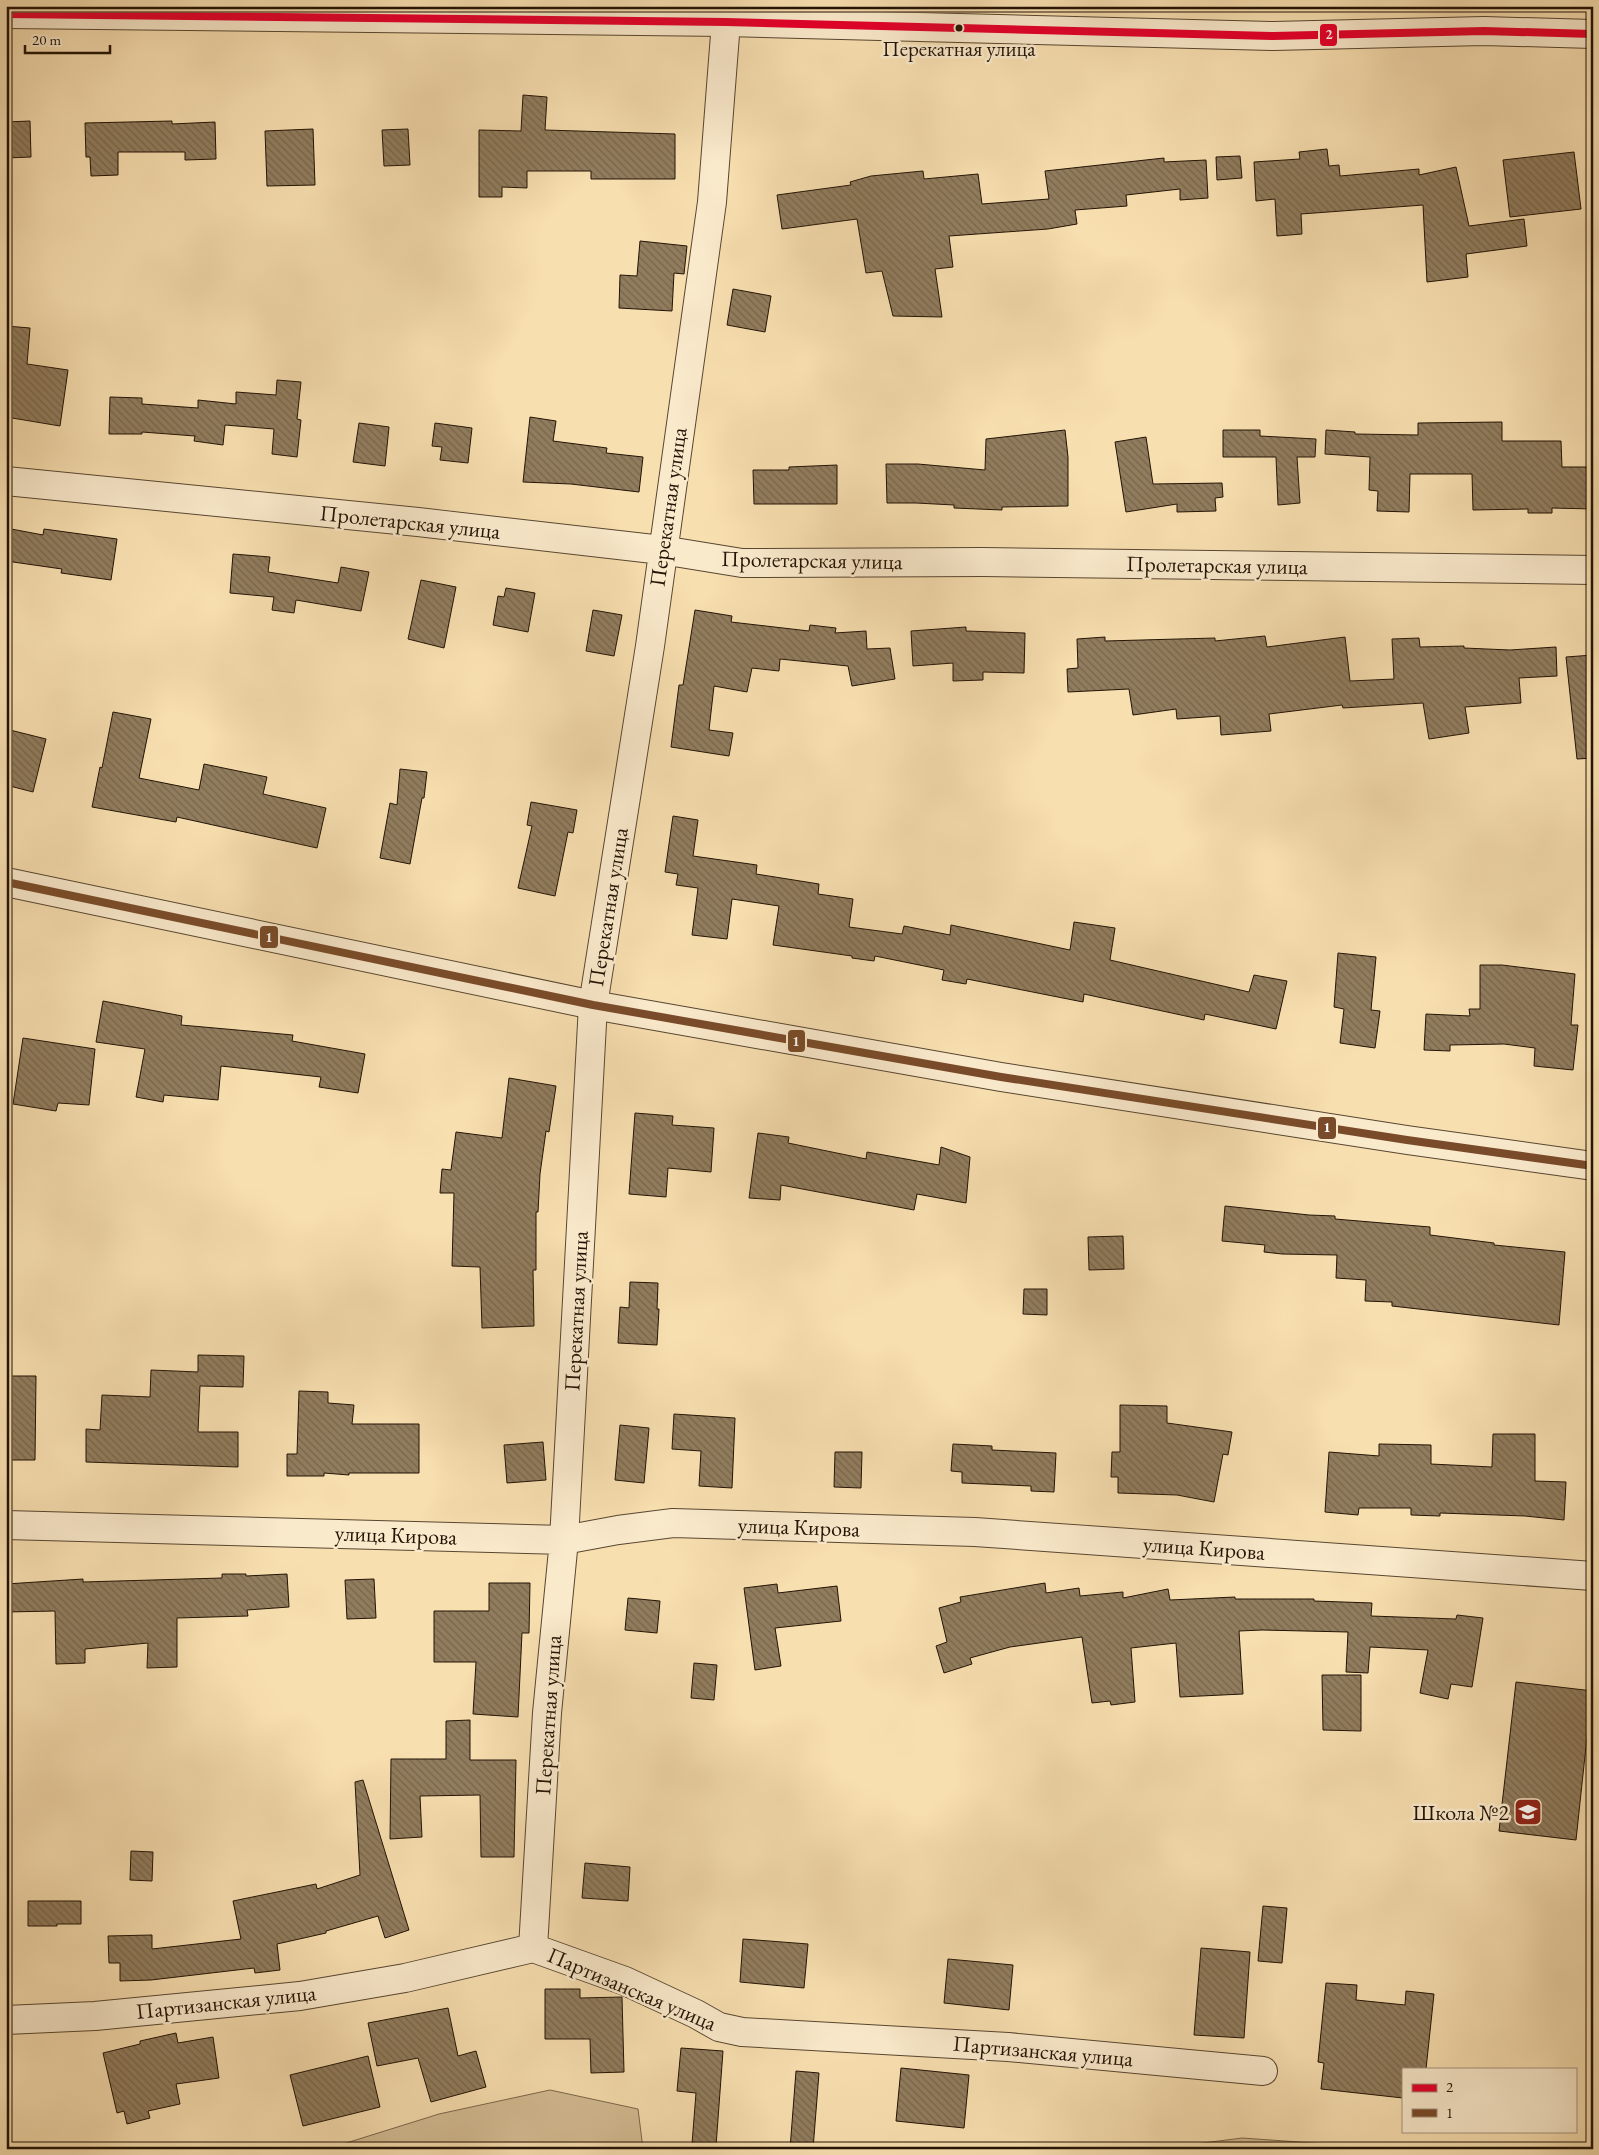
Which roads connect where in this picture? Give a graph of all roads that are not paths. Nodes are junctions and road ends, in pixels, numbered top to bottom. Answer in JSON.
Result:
{"nodes":[{"id":1,"x":6,"y":14,"type":"edge"},
{"id":2,"x":726,"y":22,"type":"junction"},
{"id":3,"x":1593,"y":34,"type":"edge"},
{"id":4,"x":6,"y":481,"type":"edge"},
{"id":5,"x":662,"y":550,"type":"junction"},
{"id":6,"x":1593,"y":570,"type":"edge"},
{"id":7,"x":6,"y":882,"type":"edge"},
{"id":8,"x":593,"y":1005,"type":"junction"},
{"id":9,"x":1593,"y":1166,"type":"edge"},
{"id":10,"x":6,"y":1525,"type":"edge"},
{"id":11,"x":564,"y":1540,"type":"junction"},
{"id":12,"x":1593,"y":1576,"type":"edge"},
{"id":13,"x":533,"y":1948,"type":"junction"},
{"id":14,"x":6,"y":2020,"type":"edge"},
{"id":15,"x":1263,"y":2071,"type":"dead end"}],
"edges":[{"from":1,"to":2,"type":"street"},
{"from":2,"to":3,"type":"street"},
{"from":2,"to":5,"type":"street","name":"Перекатная улица"},
{"from":4,"to":5,"type":"street","name":"Пролетарская улица"},
{"from":5,"to":6,"type":"street","name":"Пролетарская улица"},
{"from":5,"to":8,"type":"street","name":"Перекатная улица"},
{"from":7,"to":8,"type":"street"},
{"from":8,"to":9,"type":"street"},
{"from":8,"to":11,"type":"street","name":"Перекатная улица"},
{"from":10,"to":11,"type":"street","name":"улица Кирова"},
{"from":11,"to":12,"type":"street","name":"улица Кирова"},
{"from":11,"to":13,"type":"street","name":"Перекатная улица"},
{"from":13,"to":14,"type":"street","name":"Партизанская улица"},
{"from":13,"to":15,"type":"street","name":"Партизанская улица"}]}
